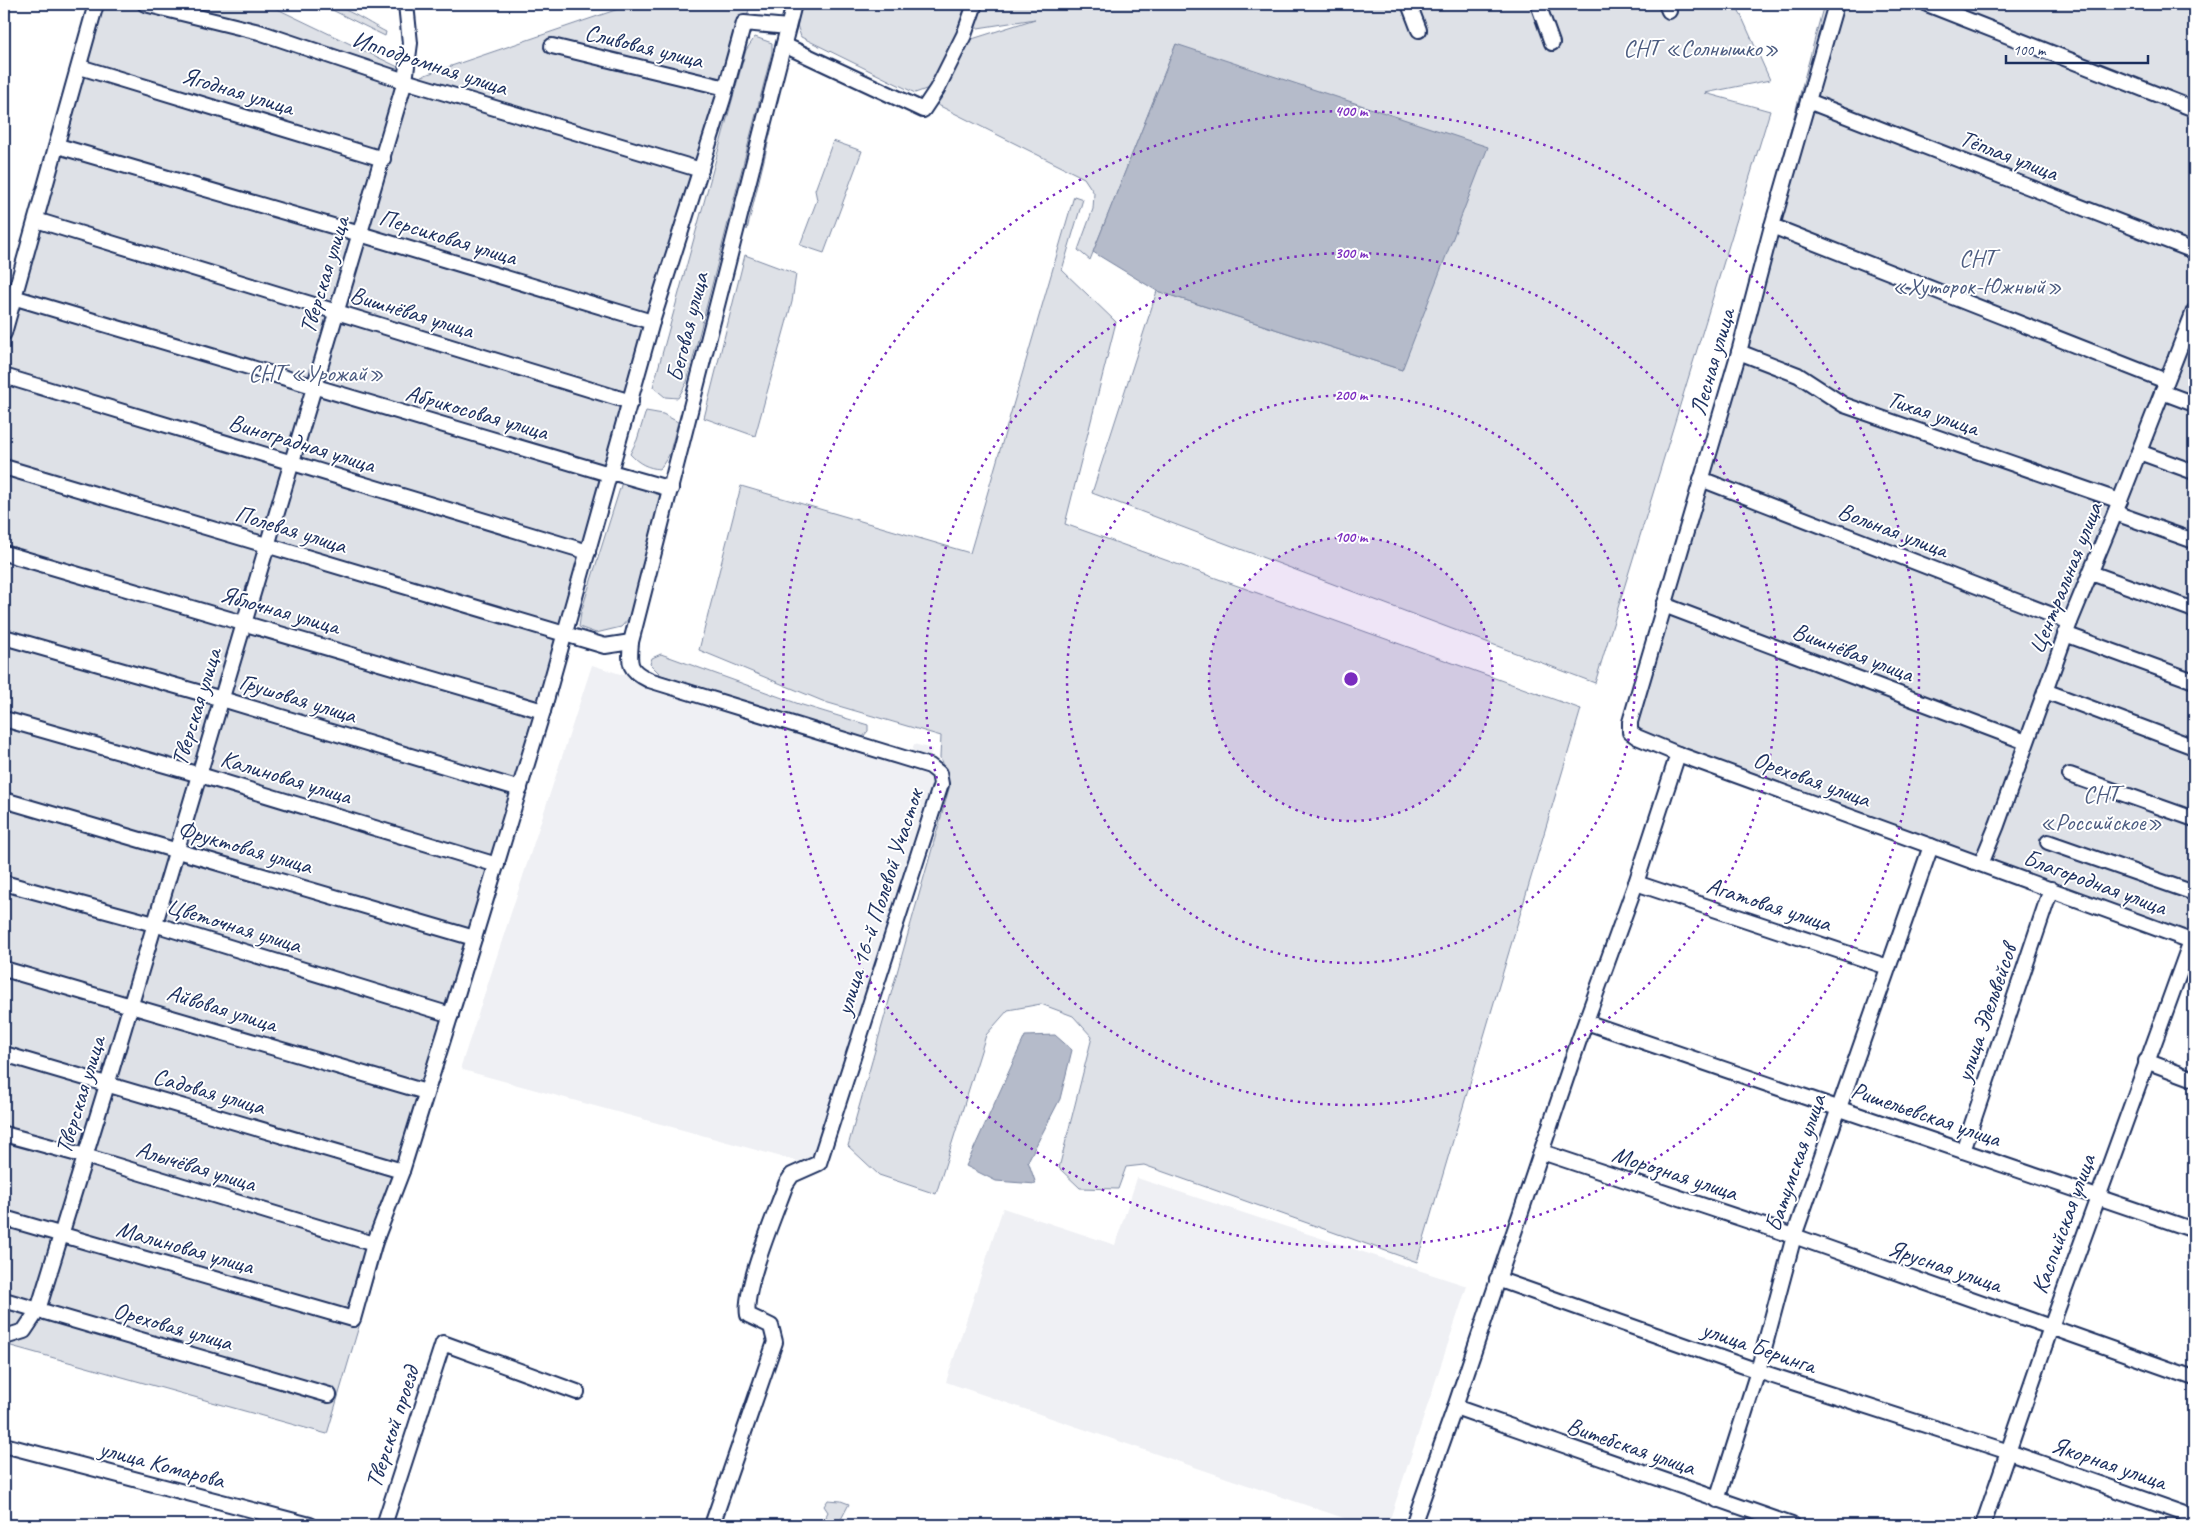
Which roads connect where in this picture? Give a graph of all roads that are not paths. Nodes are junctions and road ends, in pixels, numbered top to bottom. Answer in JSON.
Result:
{"nodes":[{"id":1,"x":96,"y":4,"type":"edge"},
{"id":2,"x":145,"y":4,"type":"edge"},
{"id":3,"x":406,"y":4,"type":"edge"},
{"id":4,"x":794,"y":4,"type":"edge"},
{"id":5,"x":975,"y":4,"type":"edge"},
{"id":6,"x":1409,"y":4,"type":"edge"},
{"id":7,"x":1538,"y":4,"type":"edge"},
{"id":8,"x":1836,"y":4,"type":"edge"},
{"id":9,"x":1927,"y":4,"type":"edge"},
{"id":10,"x":788,"y":26,"type":"junction"},
{"id":11,"x":1419,"y":30,"type":"dead end"},
{"id":12,"x":1552,"y":43,"type":"dead end"},
{"id":13,"x":784,"y":45,"type":"junction"},
{"id":14,"x":552,"y":46,"type":"dead end"},
{"id":15,"x":80,"y":67,"type":"junction"},
{"id":16,"x":406,"y":76,"type":"junction"},
{"id":17,"x":726,"y":88,"type":"junction"},
{"id":18,"x":1808,"y":101,"type":"junction"},
{"id":19,"x":2194,"y":109,"type":"edge"},
{"id":20,"x":58,"y":146,"type":"junction"},
{"id":21,"x":383,"y":159,"type":"junction"},
{"id":22,"x":701,"y":170,"type":"junction"},
{"id":23,"x":36,"y":220,"type":"junction"},
{"id":24,"x":1772,"y":226,"type":"junction"},
{"id":25,"x":360,"y":234,"type":"junction"},
{"id":26,"x":2194,"y":251,"type":"edge"},
{"id":27,"x":13,"y":297,"type":"junction"},
{"id":28,"x":2194,"y":310,"type":"edge"},
{"id":29,"x":337,"y":312,"type":"junction"},
{"id":30,"x":652,"y":322,"type":"junction"},
{"id":31,"x":4,"y":333,"type":"edge"},
{"id":32,"x":2190,"y":333,"type":"edge"},
{"id":33,"x":1739,"y":352,"type":"junction"},
{"id":34,"x":4,"y":376,"type":"edge"},
{"id":35,"x":2164,"y":387,"type":"junction"},
{"id":36,"x":314,"y":388,"type":"junction"},
{"id":37,"x":632,"y":402,"type":"junction"},
{"id":38,"x":2194,"y":404,"type":"edge"},
{"id":39,"x":2139,"y":452,"type":"junction"},
{"id":40,"x":291,"y":464,"type":"junction"},
{"id":41,"x":4,"y":466,"type":"edge"},
{"id":42,"x":2194,"y":472,"type":"edge"},
{"id":43,"x":609,"y":474,"type":"junction"},
{"id":44,"x":1701,"y":480,"type":"junction"},
{"id":45,"x":671,"y":489,"type":"junction"},
{"id":46,"x":2118,"y":507,"type":"junction"},
{"id":47,"x":2194,"y":541,"type":"edge"},
{"id":48,"x":268,"y":546,"type":"junction"},
{"id":49,"x":588,"y":552,"type":"junction"},
{"id":50,"x":4,"y":554,"type":"edge"},
{"id":51,"x":2091,"y":573,"type":"junction"},
{"id":52,"x":1664,"y":605,"type":"junction"},
{"id":53,"x":2194,"y":610,"type":"edge"},
{"id":54,"x":244,"y":623,"type":"junction"},
{"id":55,"x":2068,"y":628,"type":"junction"},
{"id":56,"x":565,"y":634,"type":"junction"},
{"id":57,"x":4,"y":637,"type":"edge"},
{"id":58,"x":631,"y":642,"type":"junction"},
{"id":59,"x":629,"y":663,"type":"joint"},
{"id":60,"x":2194,"y":681,"type":"edge"},
{"id":61,"x":2045,"y":691,"type":"junction"},
{"id":62,"x":222,"y":699,"type":"junction"},
{"id":63,"x":544,"y":711,"type":"junction"},
{"id":64,"x":4,"y":718,"type":"edge"},
{"id":65,"x":1630,"y":732,"type":"joint"},
{"id":66,"x":2026,"y":742,"type":"junction"},
{"id":67,"x":2194,"y":747,"type":"edge"},
{"id":68,"x":1678,"y":754,"type":"junction"},
{"id":69,"x":200,"y":774,"type":"junction"},
{"id":70,"x":2070,"y":775,"type":"dead end"},
{"id":71,"x":520,"y":789,"type":"junction"},
{"id":72,"x":4,"y":800,"type":"edge"},
{"id":73,"x":2194,"y":819,"type":"edge"},
{"id":74,"x":2048,"y":842,"type":"dead end"},
{"id":75,"x":1931,"y":846,"type":"junction"},
{"id":76,"x":177,"y":851,"type":"junction"},
{"id":77,"x":1981,"y":864,"type":"junction"},
{"id":78,"x":497,"y":865,"type":"junction"},
{"id":79,"x":4,"y":883,"type":"edge"},
{"id":80,"x":1636,"y":884,"type":"junction"},
{"id":81,"x":2051,"y":889,"type":"junction"},
{"id":82,"x":2194,"y":893,"type":"edge"},
{"id":83,"x":154,"y":924,"type":"junction"},
{"id":84,"x":474,"y":938,"type":"junction"},
{"id":85,"x":2193,"y":941,"type":"edge"},
{"id":86,"x":4,"y":968,"type":"edge"},
{"id":87,"x":1888,"y":968,"type":"junction"},
{"id":88,"x":130,"y":1004,"type":"junction"},
{"id":89,"x":450,"y":1016,"type":"junction"},
{"id":90,"x":1586,"y":1022,"type":"junction"},
{"id":91,"x":4,"y":1054,"type":"edge"},
{"id":92,"x":2146,"y":1061,"type":"junction"},
{"id":93,"x":2194,"y":1079,"type":"edge"},
{"id":94,"x":107,"y":1085,"type":"junction"},
{"id":95,"x":426,"y":1092,"type":"junction"},
{"id":96,"x":1837,"y":1108,"type":"junction"},
{"id":97,"x":4,"y":1134,"type":"edge"},
{"id":98,"x":1963,"y":1151,"type":"junction"},
{"id":99,"x":1542,"y":1152,"type":"junction"},
{"id":100,"x":86,"y":1156,"type":"junction"},
{"id":101,"x":402,"y":1171,"type":"junction"},
{"id":102,"x":2097,"y":1198,"type":"junction"},
{"id":103,"x":4,"y":1218,"type":"edge"},
{"id":104,"x":2194,"y":1230,"type":"edge"},
{"id":105,"x":60,"y":1234,"type":"junction"},
{"id":106,"x":1794,"y":1236,"type":"junction"},
{"id":107,"x":374,"y":1244,"type":"junction"},
{"id":108,"x":1497,"y":1279,"type":"junction"},
{"id":109,"x":4,"y":1300,"type":"edge"},
{"id":110,"x":38,"y":1310,"type":"junction"},
{"id":111,"x":2051,"y":1327,"type":"junction"},
{"id":112,"x":4,"y":1334,"type":"edge"},
{"id":113,"x":1758,"y":1371,"type":"junction"},
{"id":114,"x":2194,"y":1378,"type":"edge"},
{"id":115,"x":577,"y":1392,"type":"dead end"},
{"id":116,"x":330,"y":1395,"type":"dead end"},
{"id":117,"x":1455,"y":1408,"type":"junction"},
{"id":118,"x":4,"y":1445,"type":"edge"},
{"id":119,"x":2009,"y":1452,"type":"junction"},
{"id":120,"x":1716,"y":1500,"type":"junction"},
{"id":121,"x":2194,"y":1517,"type":"edge"},
{"id":122,"x":310,"y":1525,"type":"edge"},
{"id":123,"x":384,"y":1525,"type":"edge"},
{"id":124,"x":712,"y":1525,"type":"edge"},
{"id":125,"x":1413,"y":1525,"type":"edge"},
{"id":126,"x":1792,"y":1525,"type":"edge"},
{"id":127,"x":1984,"y":1525,"type":"edge"}],
"edges":[{"from":1,"to":15,"type":"street"},
{"from":2,"to":16,"type":"street","name":"Ипподромная улица"},
{"from":3,"to":16,"type":"street","name":"Тверская улица"},
{"from":4,"to":10,"type":"street","name":"Беговая улица"},
{"from":5,"to":13,"type":"street"},
{"from":6,"to":11,"type":"street"},
{"from":7,"to":12,"type":"street"},
{"from":8,"to":18,"type":"street","name":"Лесная улица"},
{"from":9,"to":19,"type":"street"},
{"from":10,"to":13,"type":"street","name":"Беговая улица"},
{"from":10,"to":17,"type":"street"},
{"from":13,"to":45,"type":"street","name":"Беговая улица"},
{"from":14,"to":17,"type":"street","name":"Сливовая улица"},
{"from":15,"to":20,"type":"street"},
{"from":15,"to":21,"type":"street","name":"Ягодная улица"},
{"from":16,"to":21,"type":"street","name":"Тверская улица"},
{"from":16,"to":22,"type":"street","name":"Ипподромная улица"},
{"from":17,"to":22,"type":"street"},
{"from":18,"to":24,"type":"street","name":"Лесная улица"},
{"from":18,"to":26,"type":"street","name":"Тёплая улица"},
{"from":20,"to":23,"type":"street"},
{"from":20,"to":25,"type":"street","name":"Персиковая улица"},
{"from":21,"to":25,"type":"street","name":"Тверская улица"},
{"from":22,"to":30,"type":"street"},
{"from":23,"to":27,"type":"street"},
{"from":23,"to":29,"type":"street","name":"Вишнёвая улица"},
{"from":24,"to":33,"type":"street","name":"Лесная улица"},
{"from":24,"to":35,"type":"street"},
{"from":25,"to":29,"type":"street","name":"Тверская улица"},
{"from":25,"to":30,"type":"street","name":"Персиковая улица"},
{"from":27,"to":31,"type":"street"},
{"from":27,"to":36,"type":"street","name":"Абрикосовая улица"},
{"from":28,"to":32,"type":"street","name":"Центральная улица"},
{"from":29,"to":36,"type":"street","name":"Тверская улица"},
{"from":29,"to":37,"type":"street","name":"Вишнёвая улица"},
{"from":30,"to":37,"type":"street"},
{"from":32,"to":35,"type":"street","name":"Центральная улица"},
{"from":33,"to":44,"type":"street","name":"Лесная улица"},
{"from":33,"to":46,"type":"street","name":"Тихая улица"},
{"from":34,"to":40,"type":"street","name":"Виноградная улица"},
{"from":35,"to":38,"type":"street"},
{"from":35,"to":39,"type":"street","name":"Центральная улица"},
{"from":36,"to":40,"type":"street","name":"Тверская улица"},
{"from":36,"to":43,"type":"street","name":"Абрикосовая улица"},
{"from":37,"to":43,"type":"street"},
{"from":39,"to":42,"type":"street"},
{"from":39,"to":46,"type":"street","name":"Центральная улица"},
{"from":40,"to":48,"type":"street","name":"Тверская улица"},
{"from":40,"to":49,"type":"street","name":"Виноградная улица"},
{"from":41,"to":48,"type":"street","name":"Полевая улица"},
{"from":43,"to":45,"type":"street","name":"Абрикосовая улица"},
{"from":43,"to":49,"type":"street"},
{"from":44,"to":52,"type":"street","name":"Лесная улица"},
{"from":44,"to":55,"type":"street","name":"Вольная улица"},
{"from":45,"to":58,"type":"street","name":"Беговая улица"},
{"from":46,"to":47,"type":"street","name":"Тихая улица"},
{"from":46,"to":51,"type":"street","name":"Центральная улица"},
{"from":48,"to":54,"type":"street","name":"Тверская улица"},
{"from":48,"to":56,"type":"street","name":"Полевая улица"},
{"from":49,"to":56,"type":"street"},
{"from":50,"to":54,"type":"street","name":"Яблочная улица"},
{"from":51,"to":53,"type":"street"},
{"from":51,"to":55,"type":"street","name":"Центральная улица"},
{"from":52,"to":65,"type":"street","name":"Лесная улица"},
{"from":52,"to":66,"type":"street","name":"Вишнёвая улица"},
{"from":54,"to":62,"type":"street","name":"Тверская улица"},
{"from":54,"to":63,"type":"street","name":"Яблочная улица"},
{"from":55,"to":60,"type":"street","name":"Вольная улица"},
{"from":55,"to":61,"type":"street","name":"Центральная улица"},
{"from":56,"to":58,"type":"street","name":"Полевая улица"},
{"from":56,"to":63,"type":"street"},
{"from":57,"to":62,"type":"street","name":"Грушовая улица"},
{"from":58,"to":59,"type":"street","name":"Беговая улица"},
{"from":59,"to":124,"type":"street","name":"улица 16-й Полевой Участок"},
{"from":61,"to":66,"type":"street","name":"Центральная улица"},
{"from":61,"to":67,"type":"street"},
{"from":62,"to":69,"type":"street","name":"Тверская улица"},
{"from":62,"to":71,"type":"street","name":"Грушовая улица"},
{"from":63,"to":71,"type":"street"},
{"from":64,"to":69,"type":"street","name":"Калиновая улица"},
{"from":65,"to":68,"type":"street","name":"Ореховая улица"},
{"from":66,"to":77,"type":"street","name":"Центральная улица"},
{"from":68,"to":75,"type":"street","name":"Ореховая улица"},
{"from":68,"to":80,"type":"street"},
{"from":69,"to":76,"type":"street","name":"Тверская улица"},
{"from":69,"to":78,"type":"street","name":"Калиновая улица"},
{"from":70,"to":73,"type":"street"},
{"from":71,"to":78,"type":"street"},
{"from":72,"to":76,"type":"street","name":"Фруктовая улица"},
{"from":74,"to":82,"type":"street"},
{"from":75,"to":77,"type":"street","name":"Ореховая улица"},
{"from":75,"to":87,"type":"street","name":"Батумская улица"},
{"from":76,"to":83,"type":"street","name":"Тверская улица"},
{"from":76,"to":84,"type":"street","name":"Фруктовая улица"},
{"from":77,"to":81,"type":"street","name":"Благородная улица"},
{"from":78,"to":84,"type":"street"},
{"from":79,"to":83,"type":"street","name":"Цветочная улица"},
{"from":80,"to":87,"type":"street","name":"Агатовая улица"},
{"from":80,"to":90,"type":"street"},
{"from":81,"to":85,"type":"street","name":"Благородная улица"},
{"from":81,"to":98,"type":"street","name":"улица Эдельвейсов"},
{"from":83,"to":88,"type":"street","name":"Тверская улица"},
{"from":83,"to":89,"type":"street","name":"Цветочная улица"},
{"from":84,"to":89,"type":"street"},
{"from":85,"to":92,"type":"street","name":"Каспийская улица"},
{"from":86,"to":88,"type":"street","name":"Айвовая улица"},
{"from":87,"to":96,"type":"street","name":"Батумская улица"},
{"from":88,"to":94,"type":"street","name":"Тверская улица"},
{"from":88,"to":95,"type":"street","name":"Айвовая улица"},
{"from":89,"to":95,"type":"street"},
{"from":90,"to":96,"type":"street","name":"Ришельевская улица"},
{"from":90,"to":99,"type":"street"},
{"from":91,"to":94,"type":"street","name":"Садовая улица"},
{"from":92,"to":93,"type":"street"},
{"from":92,"to":102,"type":"street","name":"Каспийская улица"},
{"from":94,"to":100,"type":"street","name":"Тверская улица"},
{"from":94,"to":101,"type":"street","name":"Садовая улица"},
{"from":95,"to":101,"type":"street"},
{"from":96,"to":98,"type":"street","name":"Ришельевская улица"},
{"from":96,"to":106,"type":"street","name":"Батумская улица"},
{"from":97,"to":100,"type":"street","name":"Алычёвая улица"},
{"from":98,"to":102,"type":"street","name":"Ришельевская улица"},
{"from":99,"to":106,"type":"street","name":"Морозная улица"},
{"from":99,"to":108,"type":"street"},
{"from":100,"to":105,"type":"street","name":"Тверская улица"},
{"from":100,"to":107,"type":"street","name":"Алычёвая улица"},
{"from":101,"to":107,"type":"street"},
{"from":102,"to":104,"type":"street","name":"Ришельевская улица"},
{"from":102,"to":111,"type":"street","name":"Каспийская улица"},
{"from":103,"to":105,"type":"street","name":"Малиновая улица"},
{"from":105,"to":107,"type":"street","name":"Малиновая улица"},
{"from":105,"to":110,"type":"street","name":"Тверская улица"},
{"from":106,"to":111,"type":"street","name":"Ярусная улица"},
{"from":106,"to":113,"type":"street","name":"Батумская улица"},
{"from":108,"to":113,"type":"street","name":"улица Беринга"},
{"from":108,"to":117,"type":"street"},
{"from":109,"to":110,"type":"street","name":"Ореховая улица"},
{"from":110,"to":112,"type":"street","name":"Тверская улица"},
{"from":110,"to":116,"type":"street","name":"Ореховая улица"},
{"from":111,"to":114,"type":"street","name":"Ярусная улица"},
{"from":111,"to":119,"type":"street","name":"Каспийская улица"},
{"from":113,"to":119,"type":"street","name":"улица Беринга"},
{"from":113,"to":120,"type":"street","name":"Батумская улица"},
{"from":115,"to":123,"type":"street","name":"Тверской проезд"},
{"from":117,"to":120,"type":"street","name":"Витебская улица"},
{"from":117,"to":125,"type":"street"},
{"from":118,"to":122,"type":"street","name":"улица Комарова"},
{"from":119,"to":121,"type":"street","name":"Якорная улица"},
{"from":119,"to":127,"type":"street","name":"Каспийская улица"},
{"from":120,"to":126,"type":"street","name":"Витебская улица"}]}
